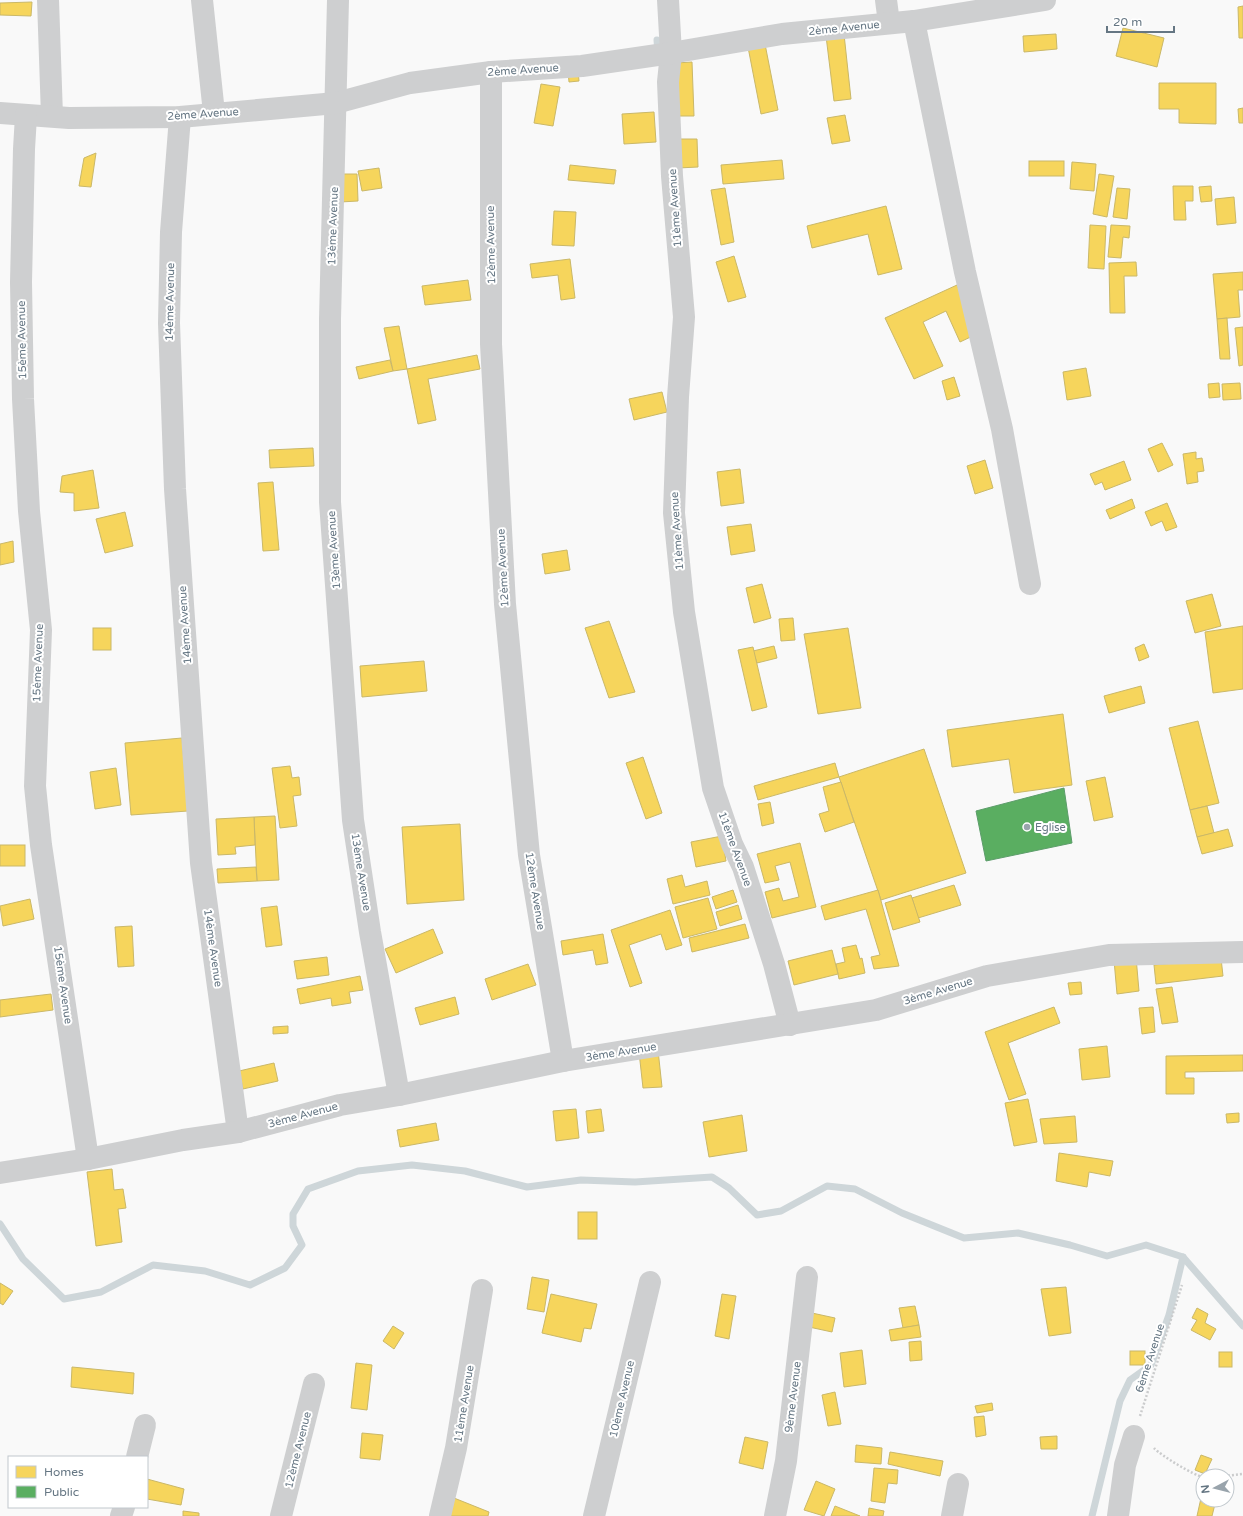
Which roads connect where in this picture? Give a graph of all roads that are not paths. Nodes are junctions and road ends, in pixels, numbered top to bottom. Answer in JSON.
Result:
{"nodes":[{"id":1,"x":48,"y":0,"type":"edge"},
{"id":2,"x":202,"y":0,"type":"edge"},
{"id":3,"x":338,"y":0,"type":"edge"},
{"id":4,"x":668,"y":0,"type":"edge"},
{"id":5,"x":886,"y":0,"type":"edge"},
{"id":6,"x":1045,"y":0,"type":"edge"},
{"id":7,"x":1013,"y":2,"type":"edge"},
{"id":8,"x":914,"y":21,"type":"junction"},
{"id":9,"x":890,"y":23,"type":"junction"},
{"id":10,"x":672,"y":54,"type":"junction"},
{"id":11,"x":491,"y":72,"type":"junction"},
{"id":12,"x":336,"y":103,"type":"junction"},
{"id":13,"x":0,"y":113,"type":"edge"},
{"id":14,"x":214,"y":113,"type":"junction"},
{"id":15,"x":26,"y":116,"type":"junction"},
{"id":16,"x":52,"y":116,"type":"junction"},
{"id":17,"x":180,"y":117,"type":"junction"},
{"id":18,"x":1030,"y":584,"type":"dead end"},
{"id":19,"x":1243,"y":952,"type":"edge"},
{"id":20,"x":790,"y":1024,"type":"junction"},
{"id":21,"x":563,"y":1061,"type":"junction"},
{"id":22,"x":399,"y":1095,"type":"junction"},
{"id":23,"x":238,"y":1132,"type":"junction"},
{"id":24,"x":88,"y":1159,"type":"junction"},
{"id":25,"x":0,"y":1172,"type":"edge"},
{"id":26,"x":807,"y":1277,"type":"dead end"},
{"id":27,"x":650,"y":1282,"type":"dead end"},
{"id":28,"x":482,"y":1290,"type":"dead end"},
{"id":29,"x":314,"y":1384,"type":"dead end"},
{"id":30,"x":145,"y":1425,"type":"dead end"},
{"id":31,"x":1134,"y":1436,"type":"road end"},
{"id":32,"x":137,"y":1456,"type":"edge"},
{"id":33,"x":958,"y":1484,"type":"dead end"},
{"id":34,"x":281,"y":1516,"type":"edge"},
{"id":35,"x":440,"y":1516,"type":"edge"},
{"id":36,"x":594,"y":1516,"type":"edge"},
{"id":37,"x":775,"y":1516,"type":"edge"},
{"id":38,"x":952,"y":1516,"type":"edge"},
{"id":39,"x":1118,"y":1516,"type":"edge"}],
"edges":[{"from":1,"to":16,"type":"street"},
{"from":2,"to":14,"type":"street"},
{"from":3,"to":12,"type":"street","name":"13ème Avenue"},
{"from":4,"to":10,"type":"street","name":"11ème Avenue"},
{"from":5,"to":9,"type":"street"},
{"from":6,"to":7,"type":"street","name":"2ème Avenue"},
{"from":7,"to":8,"type":"street","name":"2ème Avenue"},
{"from":8,"to":9,"type":"street","name":"2ème Avenue"},
{"from":8,"to":18,"type":"street"},
{"from":9,"to":10,"type":"street","name":"2ème Avenue"},
{"from":10,"to":11,"type":"street","name":"2ème Avenue"},
{"from":10,"to":20,"type":"street","name":"11ème Avenue"},
{"from":11,"to":12,"type":"street","name":"2ème Avenue"},
{"from":11,"to":21,"type":"street","name":"12ème Avenue"},
{"from":12,"to":14,"type":"street","name":"2ème Avenue"},
{"from":12,"to":22,"type":"street","name":"13ème Avenue"},
{"from":13,"to":15,"type":"street","name":"2ème Avenue"},
{"from":14,"to":17,"type":"street","name":"2ème Avenue"},
{"from":15,"to":16,"type":"street","name":"2ème Avenue"},
{"from":15,"to":24,"type":"street","name":"15ème Avenue"},
{"from":16,"to":17,"type":"street","name":"2ème Avenue"},
{"from":17,"to":23,"type":"street","name":"14ème Avenue"},
{"from":19,"to":20,"type":"street","name":"3ème Avenue"},
{"from":20,"to":21,"type":"street","name":"3ème Avenue"},
{"from":21,"to":22,"type":"street","name":"3ème Avenue"},
{"from":22,"to":23,"type":"street","name":"3ème Avenue"},
{"from":23,"to":24,"type":"street","name":"3ème Avenue"},
{"from":24,"to":25,"type":"street","name":"3ème Avenue"},
{"from":26,"to":37,"type":"street","name":"9ème Avenue"},
{"from":27,"to":36,"type":"street","name":"10ème Avenue"},
{"from":28,"to":35,"type":"street","name":"11ème Avenue"},
{"from":29,"to":34,"type":"street","name":"12ème Avenue"},
{"from":30,"to":32,"type":"street"},
{"from":31,"to":39,"type":"street"},
{"from":33,"to":38,"type":"street"}]}
